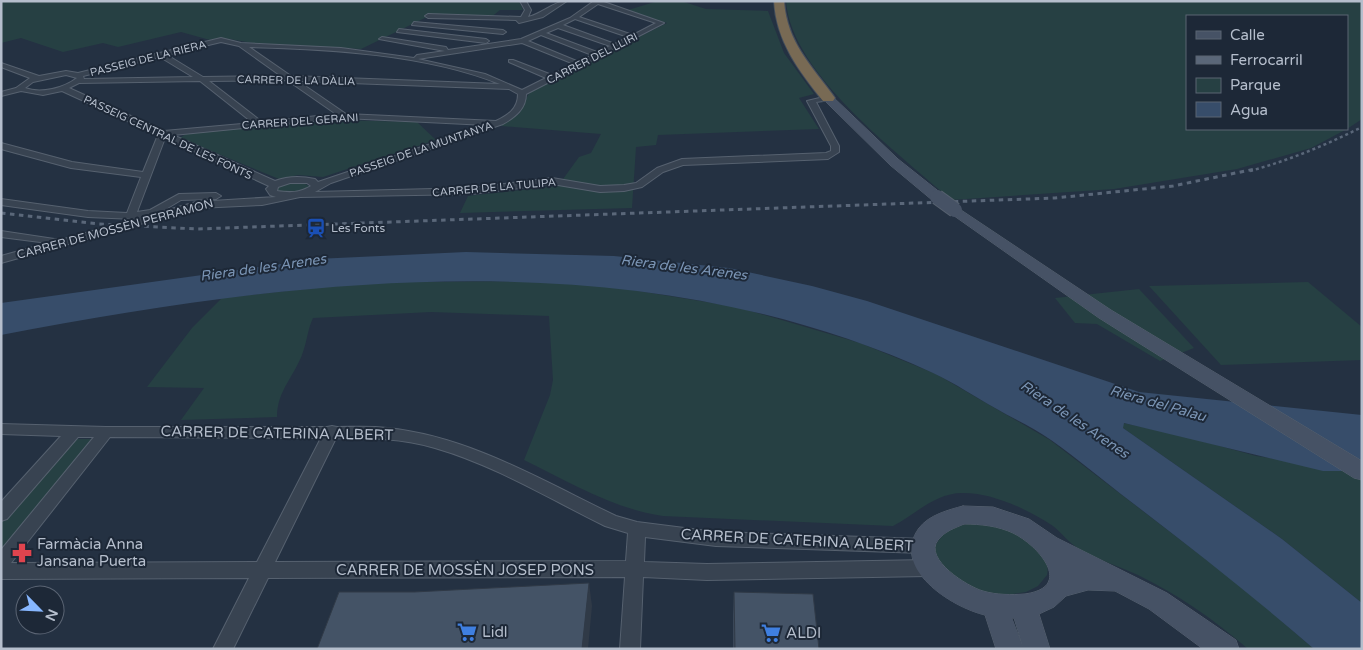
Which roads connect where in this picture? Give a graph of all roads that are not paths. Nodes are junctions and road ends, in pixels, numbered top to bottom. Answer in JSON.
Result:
{"nodes":[{"id":1,"x":523,"y":1,"type":"edge"},
{"id":2,"x":564,"y":1,"type":"edge"},
{"id":3,"x":779,"y":1,"type":"edge"},
{"id":4,"x":598,"y":2,"type":"edge"},
{"id":5,"x":428,"y":16,"type":"dead end"},
{"id":6,"x":574,"y":18,"type":"junction"},
{"id":7,"x":521,"y":20,"type":"junction"},
{"id":8,"x":414,"y":24,"type":"dead end"},
{"id":9,"x":559,"y":26,"type":"junction"},
{"id":10,"x":399,"y":31,"type":"dead end"},
{"id":11,"x":503,"y":32,"type":"junction"},
{"id":12,"x":541,"y":33,"type":"junction"},
{"id":13,"x":633,"y":37,"type":"junction"},
{"id":14,"x":382,"y":39,"type":"dead end"},
{"id":15,"x":486,"y":41,"type":"junction"},
{"id":16,"x":523,"y":41,"type":"junction"},
{"id":17,"x":241,"y":45,"type":"junction"},
{"id":18,"x":616,"y":46,"type":"junction"},
{"id":19,"x":474,"y":48,"type":"junction"},
{"id":20,"x":458,"y":51,"type":"junction"},
{"id":21,"x":598,"y":54,"type":"junction"},
{"id":22,"x":160,"y":55,"type":"junction"},
{"id":23,"x":410,"y":59,"type":"junction"},
{"id":24,"x":511,"y":61,"type":"dead end"},
{"id":25,"x":579,"y":64,"type":"junction"},
{"id":26,"x":1,"y":65,"type":"edge"},
{"id":27,"x":37,"y":78,"type":"junction"},
{"id":28,"x":78,"y":78,"type":"junction"},
{"id":29,"x":287,"y":78,"type":"junction"},
{"id":30,"x":552,"y":78,"type":"junction"},
{"id":31,"x":203,"y":80,"type":"junction"},
{"id":32,"x":62,"y":88,"type":"junction"},
{"id":33,"x":513,"y":88,"type":"junction"},
{"id":34,"x":21,"y":89,"type":"junction"},
{"id":35,"x":522,"y":93,"type":"junction"},
{"id":36,"x":1,"y":94,"type":"edge"},
{"id":37,"x":828,"y":98,"type":"junction"},
{"id":38,"x":344,"y":116,"type":"junction"},
{"id":39,"x":258,"y":123,"type":"junction"},
{"id":40,"x":497,"y":123,"type":"junction"},
{"id":41,"x":162,"y":134,"type":"junction"},
{"id":42,"x":1,"y":146,"type":"edge"},
{"id":43,"x":145,"y":175,"type":"junction"},
{"id":44,"x":316,"y":186,"type":"junction"},
{"id":45,"x":275,"y":190,"type":"junction"},
{"id":46,"x":294,"y":195,"type":"junction"},
{"id":47,"x":1,"y":202,"type":"edge"},
{"id":48,"x":130,"y":216,"type":"junction"},
{"id":49,"x":1,"y":234,"type":"edge"},
{"id":50,"x":62,"y":242,"type":"junction"},
{"id":51,"x":1,"y":260,"type":"edge"},
{"id":52,"x":1,"y":429,"type":"edge"},
{"id":53,"x":74,"y":431,"type":"junction"},
{"id":54,"x":332,"y":431,"type":"junction"},
{"id":55,"x":106,"y":432,"type":"junction"},
{"id":56,"x":1362,"y":472,"type":"edge"},
{"id":57,"x":1,"y":514,"type":"edge"},
{"id":58,"x":637,"y":528,"type":"junction"},
{"id":59,"x":1047,"y":544,"type":"junction"},
{"id":60,"x":926,"y":557,"type":"junction"},
{"id":61,"x":1,"y":562,"type":"edge"},
{"id":62,"x":634,"y":569,"type":"junction"},
{"id":63,"x":262,"y":570,"type":"junction"},
{"id":64,"x":1,"y":571,"type":"edge"},
{"id":65,"x":1121,"y":582,"type":"junction"},
{"id":66,"x":1058,"y":587,"type":"junction"},
{"id":67,"x":994,"y":605,"type":"junction"},
{"id":68,"x":1023,"y":606,"type":"junction"},
{"id":69,"x":223,"y":649,"type":"edge"},
{"id":70,"x":630,"y":649,"type":"edge"},
{"id":71,"x":1010,"y":649,"type":"edge"},
{"id":72,"x":1037,"y":649,"type":"edge"},
{"id":73,"x":1226,"y":649,"type":"edge"}],
"edges":[{"from":1,"to":7,"type":"street"},
{"from":2,"to":7,"type":"street"},
{"from":3,"to":37,"type":"highway"},
{"from":4,"to":6,"type":"street"},
{"from":4,"to":13,"type":"street","name":"CARRER DEL LLIRI"},
{"from":5,"to":7,"type":"street"},
{"from":6,"to":9,"type":"street"},
{"from":6,"to":13,"type":"street"},
{"from":7,"to":11,"type":"street"},
{"from":8,"to":11,"type":"street"},
{"from":9,"to":12,"type":"street"},
{"from":9,"to":18,"type":"street"},
{"from":10,"to":15,"type":"street"},
{"from":11,"to":15,"type":"street"},
{"from":12,"to":16,"type":"street"},
{"from":12,"to":21,"type":"street"},
{"from":13,"to":18,"type":"street","name":"CARRER DEL LLIRI"},
{"from":14,"to":20,"type":"street"},
{"from":15,"to":19,"type":"street"},
{"from":16,"to":19,"type":"street"},
{"from":16,"to":25,"type":"street"},
{"from":17,"to":22,"type":"street","name":"PASSEIG DE LA RIERA"},
{"from":17,"to":23,"type":"street"},
{"from":17,"to":29,"type":"street"},
{"from":18,"to":21,"type":"street","name":"CARRER DEL LLIRI"},
{"from":19,"to":20,"type":"street"},
{"from":20,"to":23,"type":"street"},
{"from":21,"to":25,"type":"street","name":"CARRER DEL LLIRI"},
{"from":22,"to":28,"type":"street","name":"PASSEIG DE LA RIERA"},
{"from":22,"to":31,"type":"street"},
{"from":23,"to":33,"type":"street"},
{"from":24,"to":30,"type":"street"},
{"from":25,"to":30,"type":"street","name":"CARRER DEL LLIRI"},
{"from":26,"to":27,"type":"street"},
{"from":27,"to":28,"type":"street"},
{"from":27,"to":34,"type":"street"},
{"from":28,"to":31,"type":"street","name":"CARRER DE LA DÀLIA"},
{"from":28,"to":32,"type":"street"},
{"from":29,"to":31,"type":"street","name":"CARRER DE LA DÀLIA"},
{"from":29,"to":33,"type":"street","name":"CARRER DE LA DÀLIA"},
{"from":29,"to":38,"type":"street"},
{"from":30,"to":35,"type":"street","name":"CARRER DEL LLIRI"},
{"from":31,"to":39,"type":"street"},
{"from":32,"to":34,"type":"street"},
{"from":32,"to":41,"type":"street","name":"PASSEIG CENTRAL DE LES FONTS"},
{"from":33,"to":35,"type":"street"},
{"from":34,"to":36,"type":"street"},
{"from":35,"to":40,"type":"street","name":"PASSEIG DE LA MUNTANYA"},
{"from":37,"to":46,"type":"street","name":"CARRER DE LA TULIPA"},
{"from":37,"to":56,"type":"main road","bridge":true},
{"from":38,"to":39,"type":"street","name":"CARRER DEL GERANI"},
{"from":38,"to":40,"type":"street","name":"CARRER DEL GERANI"},
{"from":39,"to":41,"type":"street","name":"CARRER DEL GERANI"},
{"from":40,"to":44,"type":"street","name":"PASSEIG DE LA MUNTANYA"},
{"from":41,"to":43,"type":"street"},
{"from":41,"to":45,"type":"street","name":"PASSEIG CENTRAL DE LES FONTS"},
{"from":42,"to":43,"type":"street"},
{"from":43,"to":48,"type":"street"},
{"from":44,"to":45,"type":"street"},
{"from":44,"to":46,"type":"street","name":"PASSEIG DE LA MUNTANYA"},
{"from":45,"to":46,"type":"street"},
{"from":45,"to":48,"type":"street"},
{"from":46,"to":50,"type":"street","name":"CARRER DE MOSSÈN PERRAMON"},
{"from":47,"to":48,"type":"street"},
{"from":49,"to":50,"type":"street"},
{"from":50,"to":51,"type":"street","name":"CARRER DE MOSSÈN PERRAMON"},
{"from":52,"to":53,"type":"street","name":"CARRER DE CATERINA ALBERT"},
{"from":53,"to":55,"type":"street","name":"CARRER DE CATERINA ALBERT"},
{"from":53,"to":57,"type":"street"},
{"from":54,"to":55,"type":"street","name":"CARRER DE CATERINA ALBERT"},
{"from":54,"to":58,"type":"street","name":"CARRER DE CATERINA ALBERT"},
{"from":54,"to":63,"type":"street"},
{"from":55,"to":61,"type":"street"},
{"from":58,"to":60,"type":"street","name":"CARRER DE CATERINA ALBERT"},
{"from":58,"to":62,"type":"street"},
{"from":59,"to":60,"type":"main road"},
{"from":59,"to":65,"type":"main road"},
{"from":59,"to":66,"type":"main road"},
{"from":60,"to":62,"type":"street","name":"CARRER DE MOSSÈN JOSEP PONS"},
{"from":60,"to":67,"type":"main road"},
{"from":62,"to":63,"type":"street","name":"CARRER DE MOSSÈN JOSEP PONS"},
{"from":62,"to":70,"type":"street"},
{"from":63,"to":64,"type":"street","name":"CARRER DE MOSSÈN JOSEP PONS"},
{"from":63,"to":69,"type":"street"},
{"from":65,"to":66,"type":"main road"},
{"from":65,"to":73,"type":"main road"},
{"from":66,"to":68,"type":"main road"},
{"from":67,"to":68,"type":"main road"},
{"from":67,"to":71,"type":"main road"},
{"from":68,"to":72,"type":"main road"}]}
